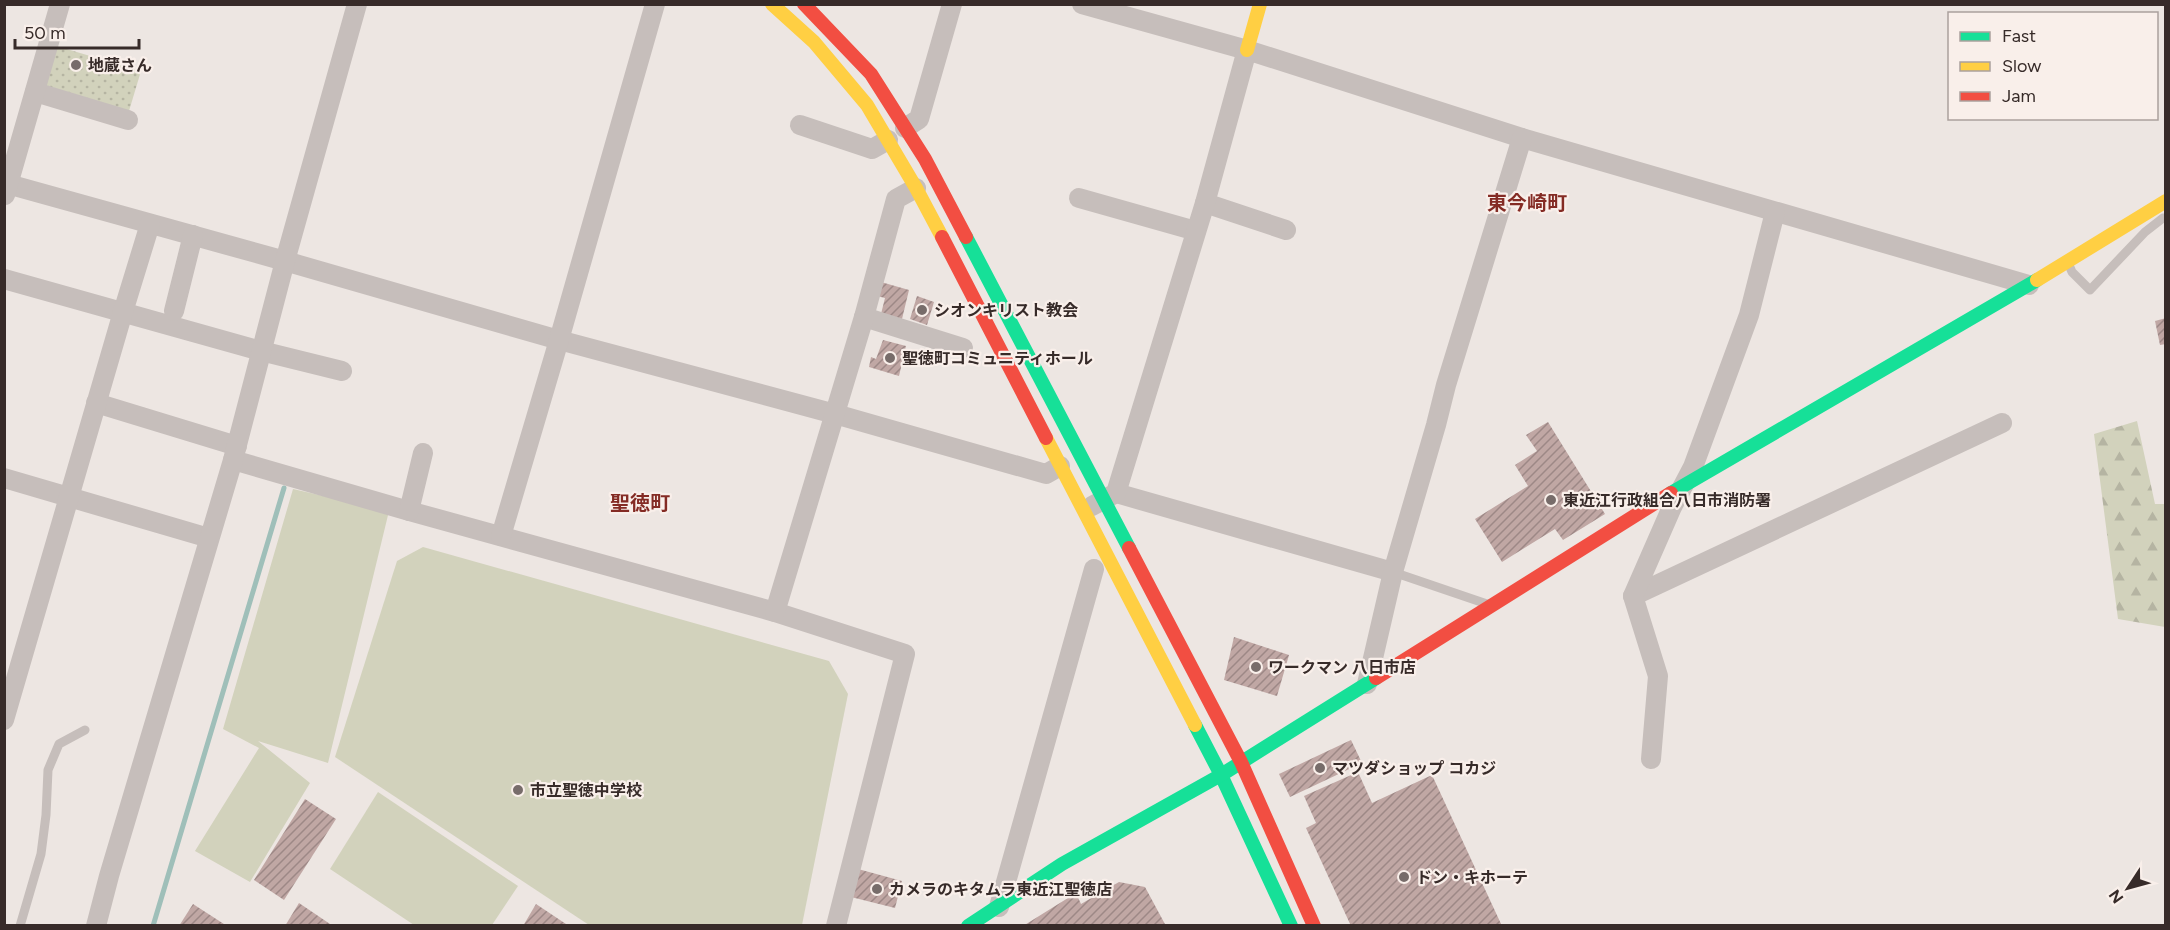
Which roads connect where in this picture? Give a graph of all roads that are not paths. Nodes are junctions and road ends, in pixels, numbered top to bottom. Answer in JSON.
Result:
{"nodes":[{"id":1,"x":60,"y":4,"type":"edge"},
{"id":2,"x":357,"y":4,"type":"edge"},
{"id":3,"x":655,"y":4,"type":"edge"},
{"id":4,"x":772,"y":4,"type":"edge"},
{"id":5,"x":804,"y":4,"type":"edge"},
{"id":6,"x":952,"y":4,"type":"edge"},
{"id":7,"x":1082,"y":4,"type":"edge"},
{"id":8,"x":1260,"y":4,"type":"edge"},
{"id":9,"x":1247,"y":50,"type":"junction"},
{"id":10,"x":35,"y":92,"type":"junction"},
{"id":11,"x":128,"y":120,"type":"dead end"},
{"id":12,"x":800,"y":125,"type":"dead end"},
{"id":13,"x":905,"y":128,"type":"junction"},
{"id":14,"x":1522,"y":138,"type":"junction"},
{"id":15,"x":888,"y":140,"type":"junction"},
{"id":16,"x":6,"y":188,"type":"edge"},
{"id":17,"x":916,"y":189,"type":"junction"},
{"id":18,"x":1079,"y":198,"type":"dead end"},
{"id":19,"x":2166,"y":201,"type":"edge"},
{"id":20,"x":1205,"y":203,"type":"junction"},
{"id":21,"x":1775,"y":212,"type":"junction"},
{"id":22,"x":2166,"y":217,"type":"edge"},
{"id":23,"x":150,"y":224,"type":"junction"},
{"id":24,"x":1286,"y":230,"type":"dead end"},
{"id":25,"x":1196,"y":231,"type":"junction"},
{"id":26,"x":194,"y":235,"type":"junction"},
{"id":27,"x":285,"y":261,"type":"junction"},
{"id":28,"x":2068,"y":261,"type":"junction"},
{"id":29,"x":4,"y":279,"type":"edge"},
{"id":30,"x":2029,"y":285,"type":"junction"},
{"id":31,"x":174,"y":311,"type":"dead end"},
{"id":32,"x":123,"y":312,"type":"junction"},
{"id":33,"x":864,"y":317,"type":"junction"},
{"id":34,"x":560,"y":340,"type":"junction"},
{"id":35,"x":963,"y":348,"type":"dead end"},
{"id":36,"x":261,"y":351,"type":"junction"},
{"id":37,"x":342,"y":371,"type":"dead end"},
{"id":38,"x":96,"y":403,"type":"junction"},
{"id":39,"x":835,"y":414,"type":"junction"},
{"id":40,"x":2002,"y":423,"type":"dead end"},
{"id":41,"x":235,"y":453,"type":"junction"},
{"id":42,"x":423,"y":453,"type":"dead end"},
{"id":43,"x":1060,"y":466,"type":"junction"},
{"id":44,"x":4,"y":478,"type":"edge"},
{"id":45,"x":1684,"y":484,"type":"junction"},
{"id":46,"x":69,"y":497,"type":"junction"},
{"id":47,"x":1110,"y":497,"type":"junction"},
{"id":48,"x":409,"y":511,"type":"junction"},
{"id":49,"x":1083,"y":511,"type":"junction"},
{"id":50,"x":501,"y":536,"type":"junction"},
{"id":51,"x":209,"y":538,"type":"junction"},
{"id":52,"x":1094,"y":569,"type":"dead end"},
{"id":53,"x":1393,"y":572,"type":"junction"},
{"id":54,"x":1633,"y":597,"type":"junction"},
{"id":55,"x":1493,"y":606,"type":"junction"},
{"id":56,"x":775,"y":612,"type":"junction"},
{"id":57,"x":1367,"y":684,"type":"junction"},
{"id":58,"x":4,"y":720,"type":"edge"},
{"id":59,"x":86,"y":730,"type":"dead end"},
{"id":60,"x":1651,"y":759,"type":"dead end"},
{"id":61,"x":1241,"y":762,"type":"junction"},
{"id":62,"x":1221,"y":775,"type":"junction"},
{"id":63,"x":999,"y":907,"type":"junction"},
{"id":64,"x":20,"y":926,"type":"edge"},
{"id":65,"x":96,"y":926,"type":"edge"},
{"id":66,"x":836,"y":926,"type":"edge"},
{"id":67,"x":968,"y":926,"type":"edge"},
{"id":68,"x":1291,"y":926,"type":"edge"},
{"id":69,"x":1314,"y":926,"type":"edge"}],
"edges":[{"from":1,"to":10,"type":"street"},
{"from":2,"to":27,"type":"street"},
{"from":3,"to":34,"type":"street"},
{"from":4,"to":15,"type":"street"},
{"from":5,"to":13,"type":"street"},
{"from":6,"to":13,"type":"street"},
{"from":7,"to":9,"type":"street"},
{"from":8,"to":9,"type":"street"},
{"from":9,"to":14,"type":"street"},
{"from":9,"to":20,"type":"street"},
{"from":10,"to":11,"type":"street"},
{"from":10,"to":16,"type":"street"},
{"from":12,"to":15,"type":"street"},
{"from":13,"to":47,"type":"street"},
{"from":14,"to":21,"type":"street"},
{"from":14,"to":53,"type":"street"},
{"from":15,"to":17,"type":"street"},
{"from":16,"to":23,"type":"street"},
{"from":17,"to":33,"type":"street"},
{"from":17,"to":43,"type":"street"},
{"from":18,"to":25,"type":"street"},
{"from":19,"to":28,"type":"street"},
{"from":20,"to":24,"type":"street"},
{"from":20,"to":25,"type":"street"},
{"from":21,"to":30,"type":"street"},
{"from":21,"to":45,"type":"street"},
{"from":22,"to":28,"type":"lane"},
{"from":23,"to":26,"type":"street"},
{"from":23,"to":32,"type":"street"},
{"from":25,"to":47,"type":"street"},
{"from":26,"to":27,"type":"street"},
{"from":26,"to":31,"type":"street"},
{"from":27,"to":34,"type":"street"},
{"from":27,"to":36,"type":"street"},
{"from":28,"to":30,"type":"street"},
{"from":29,"to":32,"type":"street"},
{"from":30,"to":45,"type":"street"},
{"from":32,"to":36,"type":"street"},
{"from":32,"to":38,"type":"street"},
{"from":33,"to":35,"type":"street"},
{"from":33,"to":39,"type":"street"},
{"from":34,"to":39,"type":"street"},
{"from":34,"to":50,"type":"street"},
{"from":36,"to":37,"type":"street"},
{"from":36,"to":41,"type":"street"},
{"from":38,"to":41,"type":"street"},
{"from":38,"to":46,"type":"street"},
{"from":39,"to":43,"type":"street"},
{"from":39,"to":56,"type":"street"},
{"from":40,"to":54,"type":"street"},
{"from":41,"to":48,"type":"street"},
{"from":41,"to":51,"type":"street"},
{"from":42,"to":48,"type":"street"},
{"from":43,"to":49,"type":"street"},
{"from":44,"to":46,"type":"street"},
{"from":45,"to":54,"type":"street"},
{"from":45,"to":55,"type":"street"},
{"from":46,"to":51,"type":"street"},
{"from":46,"to":58,"type":"street"},
{"from":47,"to":49,"type":"street"},
{"from":47,"to":53,"type":"street"},
{"from":47,"to":61,"type":"street"},
{"from":48,"to":50,"type":"street"},
{"from":49,"to":62,"type":"street"},
{"from":50,"to":56,"type":"street"},
{"from":51,"to":65,"type":"street"},
{"from":52,"to":63,"type":"street"},
{"from":53,"to":55,"type":"lane"},
{"from":53,"to":57,"type":"street"},
{"from":54,"to":60,"type":"street"},
{"from":55,"to":57,"type":"street"},
{"from":56,"to":66,"type":"street"},
{"from":57,"to":61,"type":"street"},
{"from":59,"to":64,"type":"lane"},
{"from":61,"to":62,"type":"street"},
{"from":61,"to":69,"type":"street"},
{"from":62,"to":63,"type":"street"},
{"from":62,"to":68,"type":"street"},
{"from":63,"to":67,"type":"street"}]}
